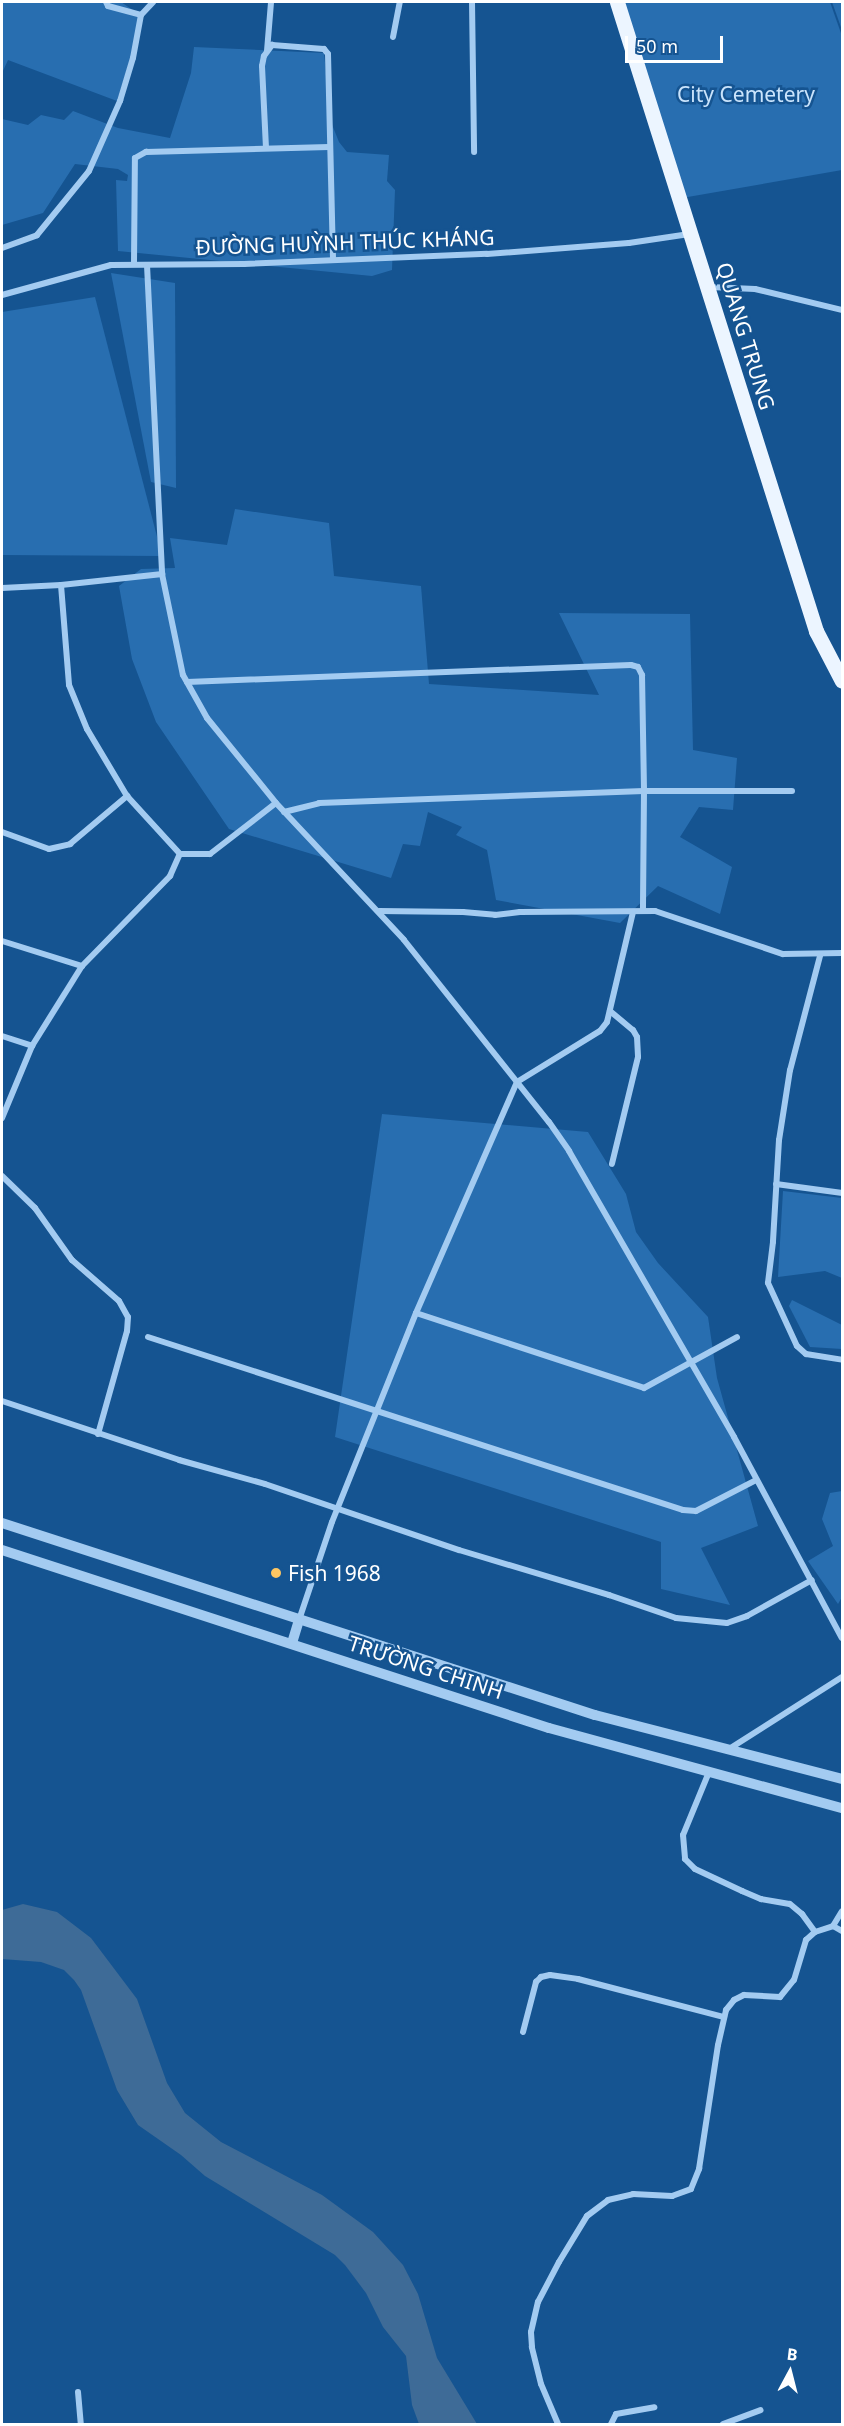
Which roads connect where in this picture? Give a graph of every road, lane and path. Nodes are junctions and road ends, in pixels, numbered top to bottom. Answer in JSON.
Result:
{"nodes":[{"id":1,"x":106,"y":2,"type":"edge"},
{"id":2,"x":153,"y":2,"type":"edge"},
{"id":3,"x":271,"y":2,"type":"edge"},
{"id":4,"x":399,"y":2,"type":"edge"},
{"id":5,"x":472,"y":2,"type":"edge"},
{"id":6,"x":616,"y":2,"type":"edge"},
{"id":7,"x":141,"y":15,"type":"junction"},
{"id":8,"x":393,"y":37,"type":"dead end"},
{"id":9,"x":267,"y":51,"type":"junction"},
{"id":10,"x":329,"y":147,"type":"junction"},
{"id":11,"x":266,"y":148,"type":"junction"},
{"id":12,"x":474,"y":152,"type":"dead end"},
{"id":13,"x":692,"y":233,"type":"junction"},
{"id":14,"x":2,"y":248,"type":"edge"},
{"id":15,"x":333,"y":258,"type":"junction"},
{"id":16,"x":134,"y":264,"type":"junction"},
{"id":17,"x":147,"y":265,"type":"junction"},
{"id":18,"x":709,"y":287,"type":"junction"},
{"id":19,"x":2,"y":295,"type":"edge"},
{"id":20,"x":843,"y":310,"type":"edge"},
{"id":21,"x":162,"y":574,"type":"junction"},
{"id":22,"x":60,"y":585,"type":"junction"},
{"id":23,"x":2,"y":588,"type":"edge"},
{"id":24,"x":843,"y":681,"type":"edge"},
{"id":25,"x":187,"y":682,"type":"junction"},
{"id":26,"x":644,"y":791,"type":"junction"},
{"id":27,"x":792,"y":791,"type":"dead end"},
{"id":28,"x":127,"y":796,"type":"junction"},
{"id":29,"x":276,"y":803,"type":"junction"},
{"id":30,"x":284,"y":812,"type":"junction"},
{"id":31,"x":2,"y":832,"type":"edge"},
{"id":32,"x":180,"y":854,"type":"junction"},
{"id":33,"x":379,"y":911,"type":"junction"},
{"id":34,"x":643,"y":911,"type":"junction"},
{"id":35,"x":633,"y":912,"type":"junction"},
{"id":36,"x":2,"y":941,"type":"edge"},
{"id":37,"x":843,"y":953,"type":"edge"},
{"id":38,"x":820,"y":956,"type":"junction"},
{"id":39,"x":82,"y":966,"type":"junction"},
{"id":40,"x":610,"y":1011,"type":"junction"},
{"id":41,"x":2,"y":1036,"type":"edge"},
{"id":42,"x":33,"y":1046,"type":"junction"},
{"id":43,"x":517,"y":1082,"type":"junction"},
{"id":44,"x":2,"y":1118,"type":"edge"},
{"id":45,"x":612,"y":1164,"type":"dead end"},
{"id":46,"x":2,"y":1176,"type":"edge"},
{"id":47,"x":776,"y":1184,"type":"junction"},
{"id":48,"x":843,"y":1192,"type":"edge"},
{"id":49,"x":416,"y":1313,"type":"junction"},
{"id":50,"x":148,"y":1337,"type":"dead end"},
{"id":51,"x":736,"y":1337,"type":"dead end"},
{"id":52,"x":843,"y":1360,"type":"edge"},
{"id":53,"x":691,"y":1364,"type":"junction"},
{"id":54,"x":2,"y":1401,"type":"edge"},
{"id":55,"x":376,"y":1412,"type":"junction"},
{"id":56,"x":98,"y":1434,"type":"junction"},
{"id":57,"x":756,"y":1480,"type":"junction"},
{"id":58,"x":338,"y":1509,"type":"junction"},
{"id":59,"x":2,"y":1523,"type":"edge"},
{"id":60,"x":2,"y":1550,"type":"edge"},
{"id":61,"x":812,"y":1580,"type":"junction"},
{"id":62,"x":299,"y":1620,"type":"junction"},
{"id":63,"x":843,"y":1638,"type":"edge"},
{"id":64,"x":292,"y":1643,"type":"junction"},
{"id":65,"x":843,"y":1677,"type":"edge"},
{"id":66,"x":728,"y":1749,"type":"junction"},
{"id":67,"x":709,"y":1772,"type":"junction"},
{"id":68,"x":843,"y":1779,"type":"edge"},
{"id":69,"x":843,"y":1808,"type":"edge"},
{"id":70,"x":843,"y":1911,"type":"edge"},
{"id":71,"x":833,"y":1926,"type":"junction"},
{"id":72,"x":843,"y":1931,"type":"edge"},
{"id":73,"x":815,"y":1932,"type":"junction"},
{"id":74,"x":724,"y":2017,"type":"junction"},
{"id":75,"x":523,"y":2032,"type":"dead end"},
{"id":76,"x":78,"y":2392,"type":"dead end"},
{"id":77,"x":654,"y":2407,"type":"dead end"},
{"id":78,"x":760,"y":2410,"type":"dead end"},
{"id":79,"x":81,"y":2424,"type":"edge"},
{"id":80,"x":558,"y":2424,"type":"edge"},
{"id":81,"x":611,"y":2424,"type":"edge"},
{"id":82,"x":723,"y":2424,"type":"edge"}],
"edges":[{"from":1,"to":7,"type":"street"},
{"from":2,"to":7,"type":"street"},
{"from":3,"to":9,"type":"street"},
{"from":4,"to":8,"type":"street"},
{"from":5,"to":12,"type":"street"},
{"from":6,"to":13,"type":"main road","name":"QUANG TRUNG"},
{"from":7,"to":14,"type":"street"},
{"from":9,"to":10,"type":"street"},
{"from":9,"to":11,"type":"street"},
{"from":10,"to":11,"type":"street"},
{"from":10,"to":15,"type":"street"},
{"from":11,"to":16,"type":"street"},
{"from":13,"to":15,"type":"street","name":"ĐƯỜNG HUỲNH THÚC KHÁNG"},
{"from":13,"to":18,"type":"main road","name":"QUANG TRUNG"},
{"from":15,"to":17,"type":"street","name":"ĐƯỜNG HUỲNH THÚC KHÁNG"},
{"from":16,"to":17,"type":"street","name":"ĐƯỜNG HUỲNH THÚC KHÁNG"},
{"from":16,"to":19,"type":"street","name":"ĐƯỜNG HUỲNH THÚC KHÁNG"},
{"from":17,"to":21,"type":"street"},
{"from":18,"to":20,"type":"street"},
{"from":18,"to":24,"type":"main road","name":"QUANG TRUNG"},
{"from":21,"to":22,"type":"street"},
{"from":21,"to":25,"type":"street"},
{"from":22,"to":23,"type":"street"},
{"from":22,"to":28,"type":"street"},
{"from":25,"to":26,"type":"street"},
{"from":25,"to":29,"type":"street"},
{"from":26,"to":27,"type":"street"},
{"from":26,"to":30,"type":"street"},
{"from":26,"to":34,"type":"street"},
{"from":28,"to":31,"type":"street"},
{"from":28,"to":32,"type":"street"},
{"from":29,"to":30,"type":"street"},
{"from":29,"to":32,"type":"street"},
{"from":30,"to":33,"type":"street"},
{"from":32,"to":39,"type":"street"},
{"from":33,"to":35,"type":"street"},
{"from":33,"to":43,"type":"street"},
{"from":34,"to":35,"type":"street"},
{"from":34,"to":38,"type":"street"},
{"from":35,"to":40,"type":"street"},
{"from":36,"to":39,"type":"street"},
{"from":37,"to":38,"type":"street"},
{"from":38,"to":47,"type":"street"},
{"from":39,"to":42,"type":"street"},
{"from":40,"to":43,"type":"street"},
{"from":40,"to":45,"type":"street"},
{"from":41,"to":42,"type":"street"},
{"from":42,"to":44,"type":"street"},
{"from":43,"to":49,"type":"street"},
{"from":43,"to":53,"type":"street"},
{"from":46,"to":56,"type":"street"},
{"from":47,"to":48,"type":"street"},
{"from":47,"to":52,"type":"street"},
{"from":49,"to":53,"type":"street"},
{"from":49,"to":55,"type":"street"},
{"from":50,"to":55,"type":"street"},
{"from":51,"to":53,"type":"street"},
{"from":53,"to":57,"type":"street"},
{"from":54,"to":56,"type":"street"},
{"from":55,"to":57,"type":"street"},
{"from":55,"to":58,"type":"street"},
{"from":56,"to":58,"type":"street"},
{"from":57,"to":61,"type":"street"},
{"from":58,"to":61,"type":"street"},
{"from":58,"to":62,"type":"street"},
{"from":59,"to":62,"type":"street","name":"TRƯỜNG CHINH"},
{"from":60,"to":64,"type":"street","name":"TRƯỜNG CHINH"},
{"from":61,"to":63,"type":"street"},
{"from":62,"to":64,"type":"street"},
{"from":62,"to":66,"type":"street","name":"TRƯỜNG CHINH"},
{"from":64,"to":67,"type":"street","name":"TRƯỜNG CHINH"},
{"from":65,"to":66,"type":"street"},
{"from":66,"to":68,"type":"street","name":"TRƯỜNG CHINH"},
{"from":67,"to":69,"type":"street","name":"TRƯỜNG CHINH"},
{"from":67,"to":73,"type":"street"},
{"from":70,"to":71,"type":"street"},
{"from":71,"to":72,"type":"street"},
{"from":71,"to":73,"type":"street"},
{"from":73,"to":74,"type":"street"},
{"from":74,"to":75,"type":"street"},
{"from":74,"to":80,"type":"street"},
{"from":76,"to":79,"type":"street"},
{"from":77,"to":81,"type":"street"},
{"from":78,"to":82,"type":"street"}]}
